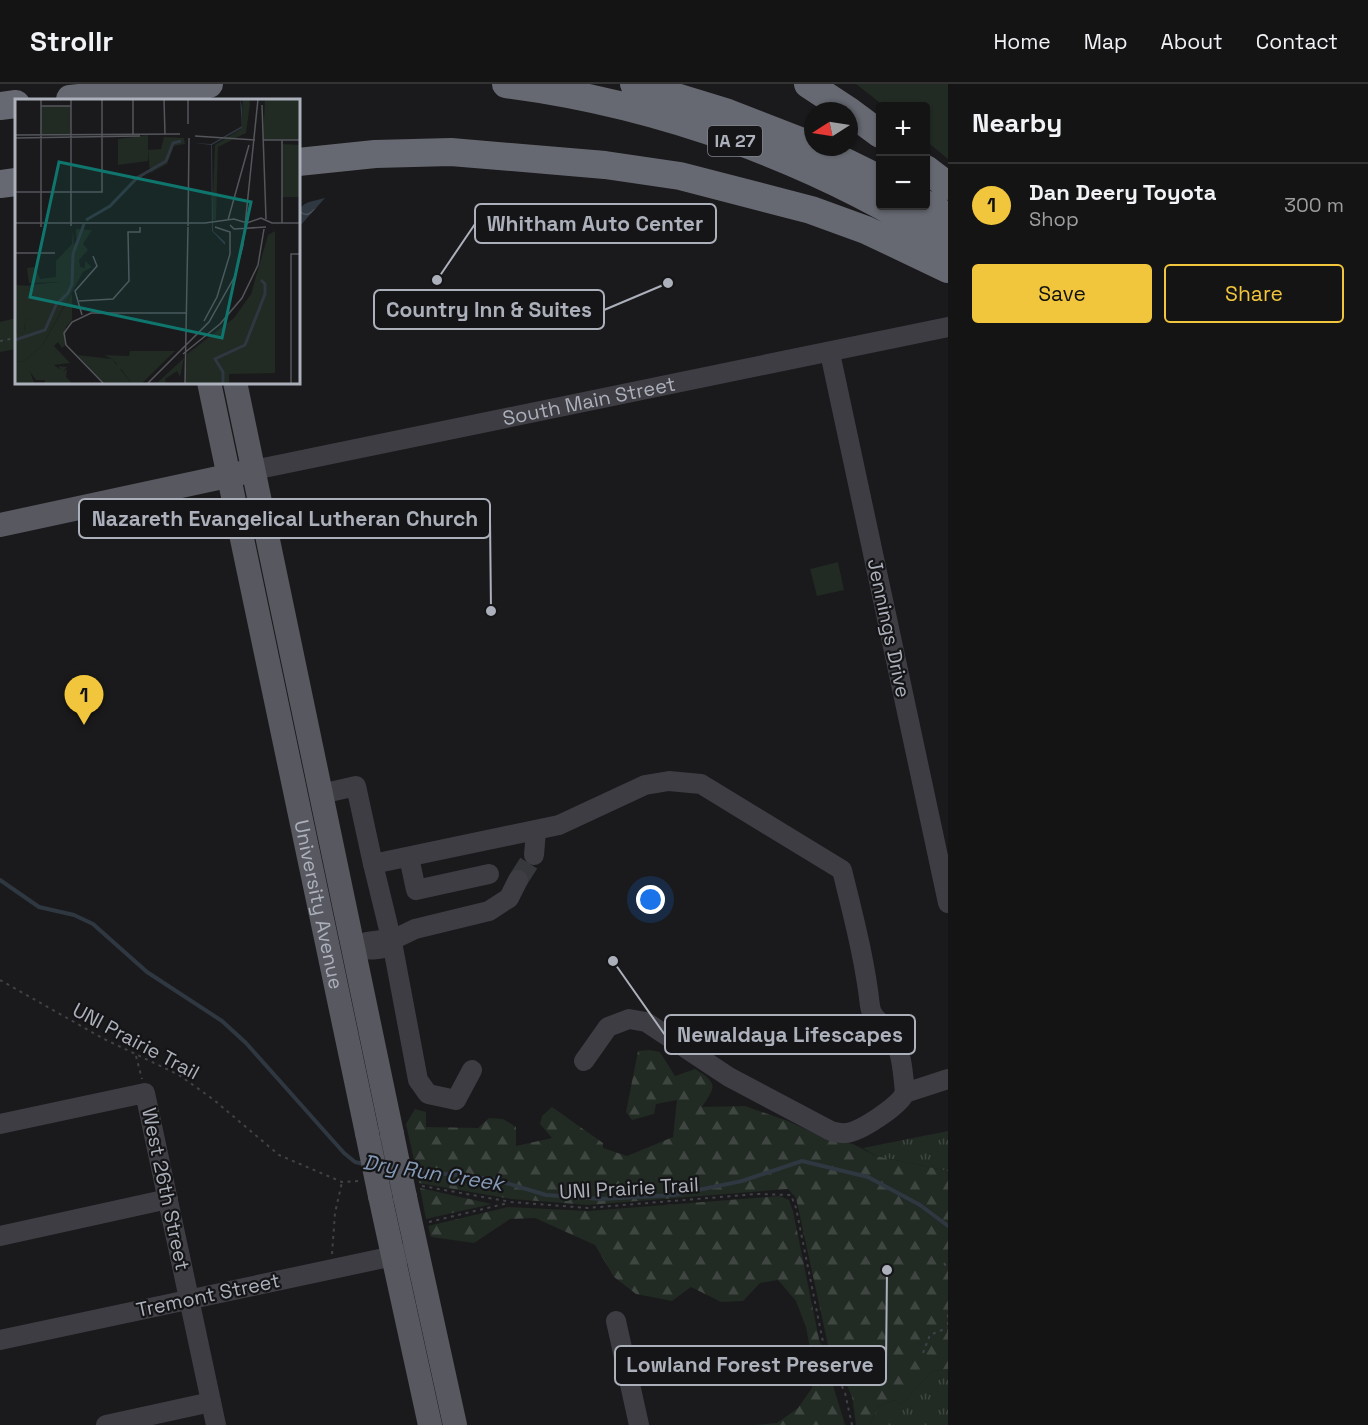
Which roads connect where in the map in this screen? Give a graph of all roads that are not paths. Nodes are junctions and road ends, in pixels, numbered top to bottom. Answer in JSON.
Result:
{"nodes":[{"id":1,"x":141,"y":84,"type":"edge"},
{"id":2,"x":170,"y":84,"type":"edge"},
{"id":3,"x":209,"y":84,"type":"edge"},
{"id":4,"x":506,"y":84,"type":"edge"},
{"id":5,"x":634,"y":84,"type":"edge"},
{"id":6,"x":808,"y":84,"type":"edge"},
{"id":7,"x":70,"y":99,"type":"edge"},
{"id":8,"x":145,"y":99,"type":"edge"},
{"id":9,"x":178,"y":99,"type":"edge"},
{"id":10,"x":835,"y":102,"type":"edge"},
{"id":11,"x":15,"y":104,"type":"edge"},
{"id":12,"x":0,"y":106,"type":"edge"},
{"id":13,"x":858,"y":118,"type":"edge"},
{"id":14,"x":876,"y":131,"type":"edge"},
{"id":15,"x":804,"y":143,"type":"edge"},
{"id":16,"x":833,"y":156,"type":"edge"},
{"id":17,"x":300,"y":162,"type":"edge"},
{"id":18,"x":930,"y":172,"type":"edge"},
{"id":19,"x":876,"y":177,"type":"edge"},
{"id":20,"x":15,"y":182,"type":"edge"},
{"id":21,"x":0,"y":184,"type":"edge"},
{"id":22,"x":948,"y":186,"type":"edge"},
{"id":23,"x":930,"y":206,"type":"edge"},
{"id":24,"x":948,"y":217,"type":"edge"},
{"id":25,"x":948,"y":245,"type":"edge"},
{"id":26,"x":948,"y":269,"type":"edge"},
{"id":27,"x":948,"y":327,"type":"edge"},
{"id":28,"x":830,"y":353,"type":"junction"},
{"id":29,"x":209,"y":384,"type":"edge"},
{"id":30,"x":235,"y":384,"type":"edge"},
{"id":31,"x":254,"y":470,"type":"junction"},
{"id":32,"x":229,"y":475,"type":"junction"},
{"id":33,"x":0,"y":525,"type":"edge"},
{"id":34,"x":321,"y":794,"type":"junction"},
{"id":35,"x":536,"y":831,"type":"junction"},
{"id":36,"x":534,"y":855,"type":"tunnel mouth"},
{"id":37,"x":409,"y":857,"type":"junction"},
{"id":38,"x":373,"y":864,"type":"junction"},
{"id":39,"x":489,"y":874,"type":"dead end"},
{"id":40,"x":518,"y":880,"type":"tunnel mouth"},
{"id":41,"x":948,"y":903,"type":"edge"},
{"id":42,"x":389,"y":942,"type":"junction"},
{"id":43,"x":359,"y":949,"type":"junction"},
{"id":44,"x":584,"y":1061,"type":"dead end"},
{"id":45,"x":472,"y":1070,"type":"dead end"},
{"id":46,"x":948,"y":1079,"type":"edge"},
{"id":47,"x":905,"y":1093,"type":"junction"},
{"id":48,"x":0,"y":1124,"type":"edge"},
{"id":49,"x":168,"y":1199,"type":"junction"},
{"id":50,"x":0,"y":1236,"type":"edge"},
{"id":51,"x":417,"y":1251,"type":"junction"},
{"id":52,"x":393,"y":1256,"type":"junction"},
{"id":53,"x":189,"y":1299,"type":"junction"},
{"id":54,"x":616,"y":1321,"type":"dead end"},
{"id":55,"x":0,"y":1340,"type":"edge"},
{"id":56,"x":211,"y":1402,"type":"junction"},
{"id":57,"x":106,"y":1425,"type":"edge"},
{"id":58,"x":216,"y":1425,"type":"edge"},
{"id":59,"x":430,"y":1425,"type":"edge"},
{"id":60,"x":455,"y":1425,"type":"edge"},
{"id":61,"x":639,"y":1425,"type":"edge"}],
"edges":[{"from":1,"to":8,"type":"main road"},
{"from":2,"to":9,"type":"main road"},
{"from":3,"to":7,"type":"highway","bridge":true},
{"from":4,"to":25,"type":"highway","number":"IA 27"},
{"from":5,"to":15,"type":"highway","number":"IA 27"},
{"from":6,"to":10,"type":"highway"},
{"from":11,"to":12,"type":"highway"},
{"from":13,"to":14,"type":"highway"},
{"from":16,"to":19,"type":"highway","number":"IA 27"},
{"from":17,"to":26,"type":"highway"},
{"from":18,"to":22,"type":"highway"},
{"from":20,"to":21,"type":"highway"},
{"from":23,"to":24,"type":"highway"},
{"from":27,"to":28,"type":"street","name":"South Main Street"},
{"from":28,"to":31,"type":"street","name":"South Main Street"},
{"from":28,"to":41,"type":"street","name":"Jennings Drive"},
{"from":29,"to":32,"type":"main road","name":"University Avenue"},
{"from":30,"to":31,"type":"main road","name":"University Avenue"},
{"from":31,"to":32,"type":"main road","name":"South Main Street"},
{"from":31,"to":34,"type":"main road","name":"University Avenue"},
{"from":32,"to":33,"type":"main road","name":"South Main Street"},
{"from":32,"to":52,"type":"main road","name":"University Avenue","bridge":true},
{"from":34,"to":38,"type":"street"},
{"from":34,"to":43,"type":"main road","name":"University Avenue"},
{"from":35,"to":36,"type":"street"},
{"from":35,"to":37,"type":"street"},
{"from":35,"to":47,"type":"street"},
{"from":37,"to":38,"type":"street"},
{"from":37,"to":39,"type":"street"},
{"from":38,"to":42,"type":"street"},
{"from":40,"to":42,"type":"street"},
{"from":42,"to":43,"type":"street"},
{"from":42,"to":45,"type":"street"},
{"from":43,"to":51,"type":"main road","name":"University Avenue","bridge":true},
{"from":44,"to":47,"type":"street"},
{"from":46,"to":47,"type":"street"},
{"from":48,"to":49,"type":"street","name":"West 26th Street"},
{"from":49,"to":50,"type":"street"},
{"from":49,"to":53,"type":"street","name":"West 26th Street"},
{"from":51,"to":52,"type":"street","name":"Tremont Street"},
{"from":51,"to":60,"type":"main road","name":"University Avenue"},
{"from":52,"to":53,"type":"street","name":"Tremont Street"},
{"from":52,"to":59,"type":"main road","name":"University Avenue"},
{"from":53,"to":55,"type":"street","name":"Tremont Street"},
{"from":53,"to":56,"type":"street","name":"West 26th Street"},
{"from":54,"to":61,"type":"street"},
{"from":56,"to":57,"type":"street"},
{"from":56,"to":58,"type":"street","name":"West 26th Street"}]}
